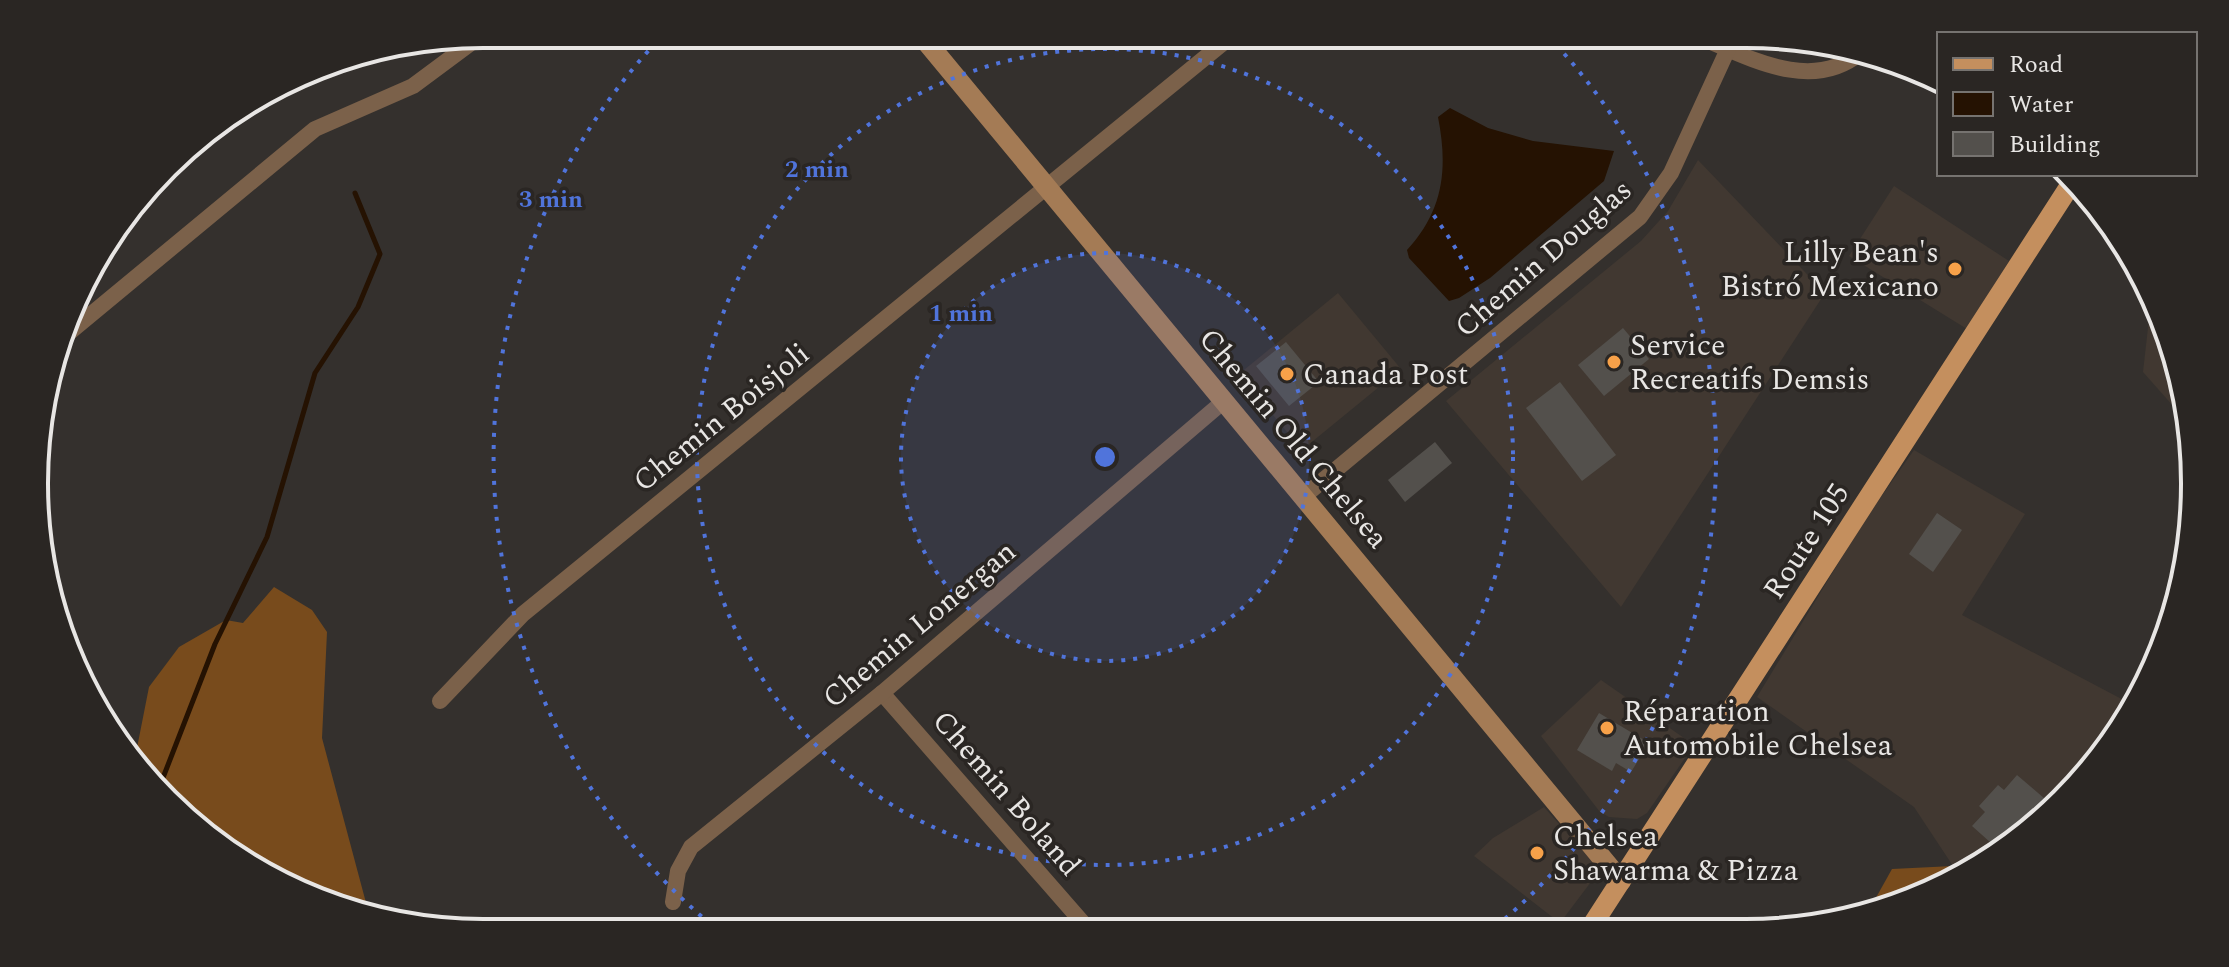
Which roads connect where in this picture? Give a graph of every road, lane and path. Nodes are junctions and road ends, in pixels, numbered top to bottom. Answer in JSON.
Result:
{"nodes":[{"id":1,"x":932,"y":48,"type":"edge"},
{"id":2,"x":1217,"y":48,"type":"edge"},
{"id":3,"x":463,"y":49,"type":"edge"},
{"id":4,"x":1728,"y":49,"type":"joint"},
{"id":5,"x":1848,"y":61,"type":"edge"},
{"id":6,"x":1048,"y":189,"type":"junction"},
{"id":7,"x":2067,"y":190,"type":"edge"},
{"id":8,"x":78,"y":325,"type":"edge"},
{"id":9,"x":1224,"y":401,"type":"junction"},
{"id":10,"x":1303,"y":497,"type":"junction"},
{"id":11,"x":882,"y":693,"type":"junction"},
{"id":12,"x":440,"y":701,"type":"dead end"},
{"id":13,"x":1621,"y":881,"type":"junction"},
{"id":14,"x":673,"y":902,"type":"dead end"},
{"id":15,"x":1080,"y":919,"type":"edge"},
{"id":16,"x":1596,"y":919,"type":"edge"}],
"edges":[{"from":1,"to":6,"type":"street","name":"Chemin Old Chelsea"},
{"from":2,"to":6,"type":"street","name":"Chemin Boisjoli"},
{"from":3,"to":8,"type":"street"},
{"from":4,"to":5,"type":"street"},
{"from":4,"to":10,"type":"street","name":"Chemin Douglas"},
{"from":6,"to":9,"type":"street","name":"Chemin Old Chelsea"},
{"from":6,"to":12,"type":"street","name":"Chemin Boisjoli"},
{"from":7,"to":13,"type":"main road","name":"Route 105"},
{"from":9,"to":10,"type":"street","name":"Chemin Old Chelsea"},
{"from":9,"to":11,"type":"street","name":"Chemin Lonergan"},
{"from":10,"to":13,"type":"street","name":"Chemin Old Chelsea"},
{"from":11,"to":14,"type":"street","name":"Chemin Lonergan"},
{"from":11,"to":15,"type":"street","name":"Chemin Boland"},
{"from":13,"to":16,"type":"main road","name":"Route 105"}]}
